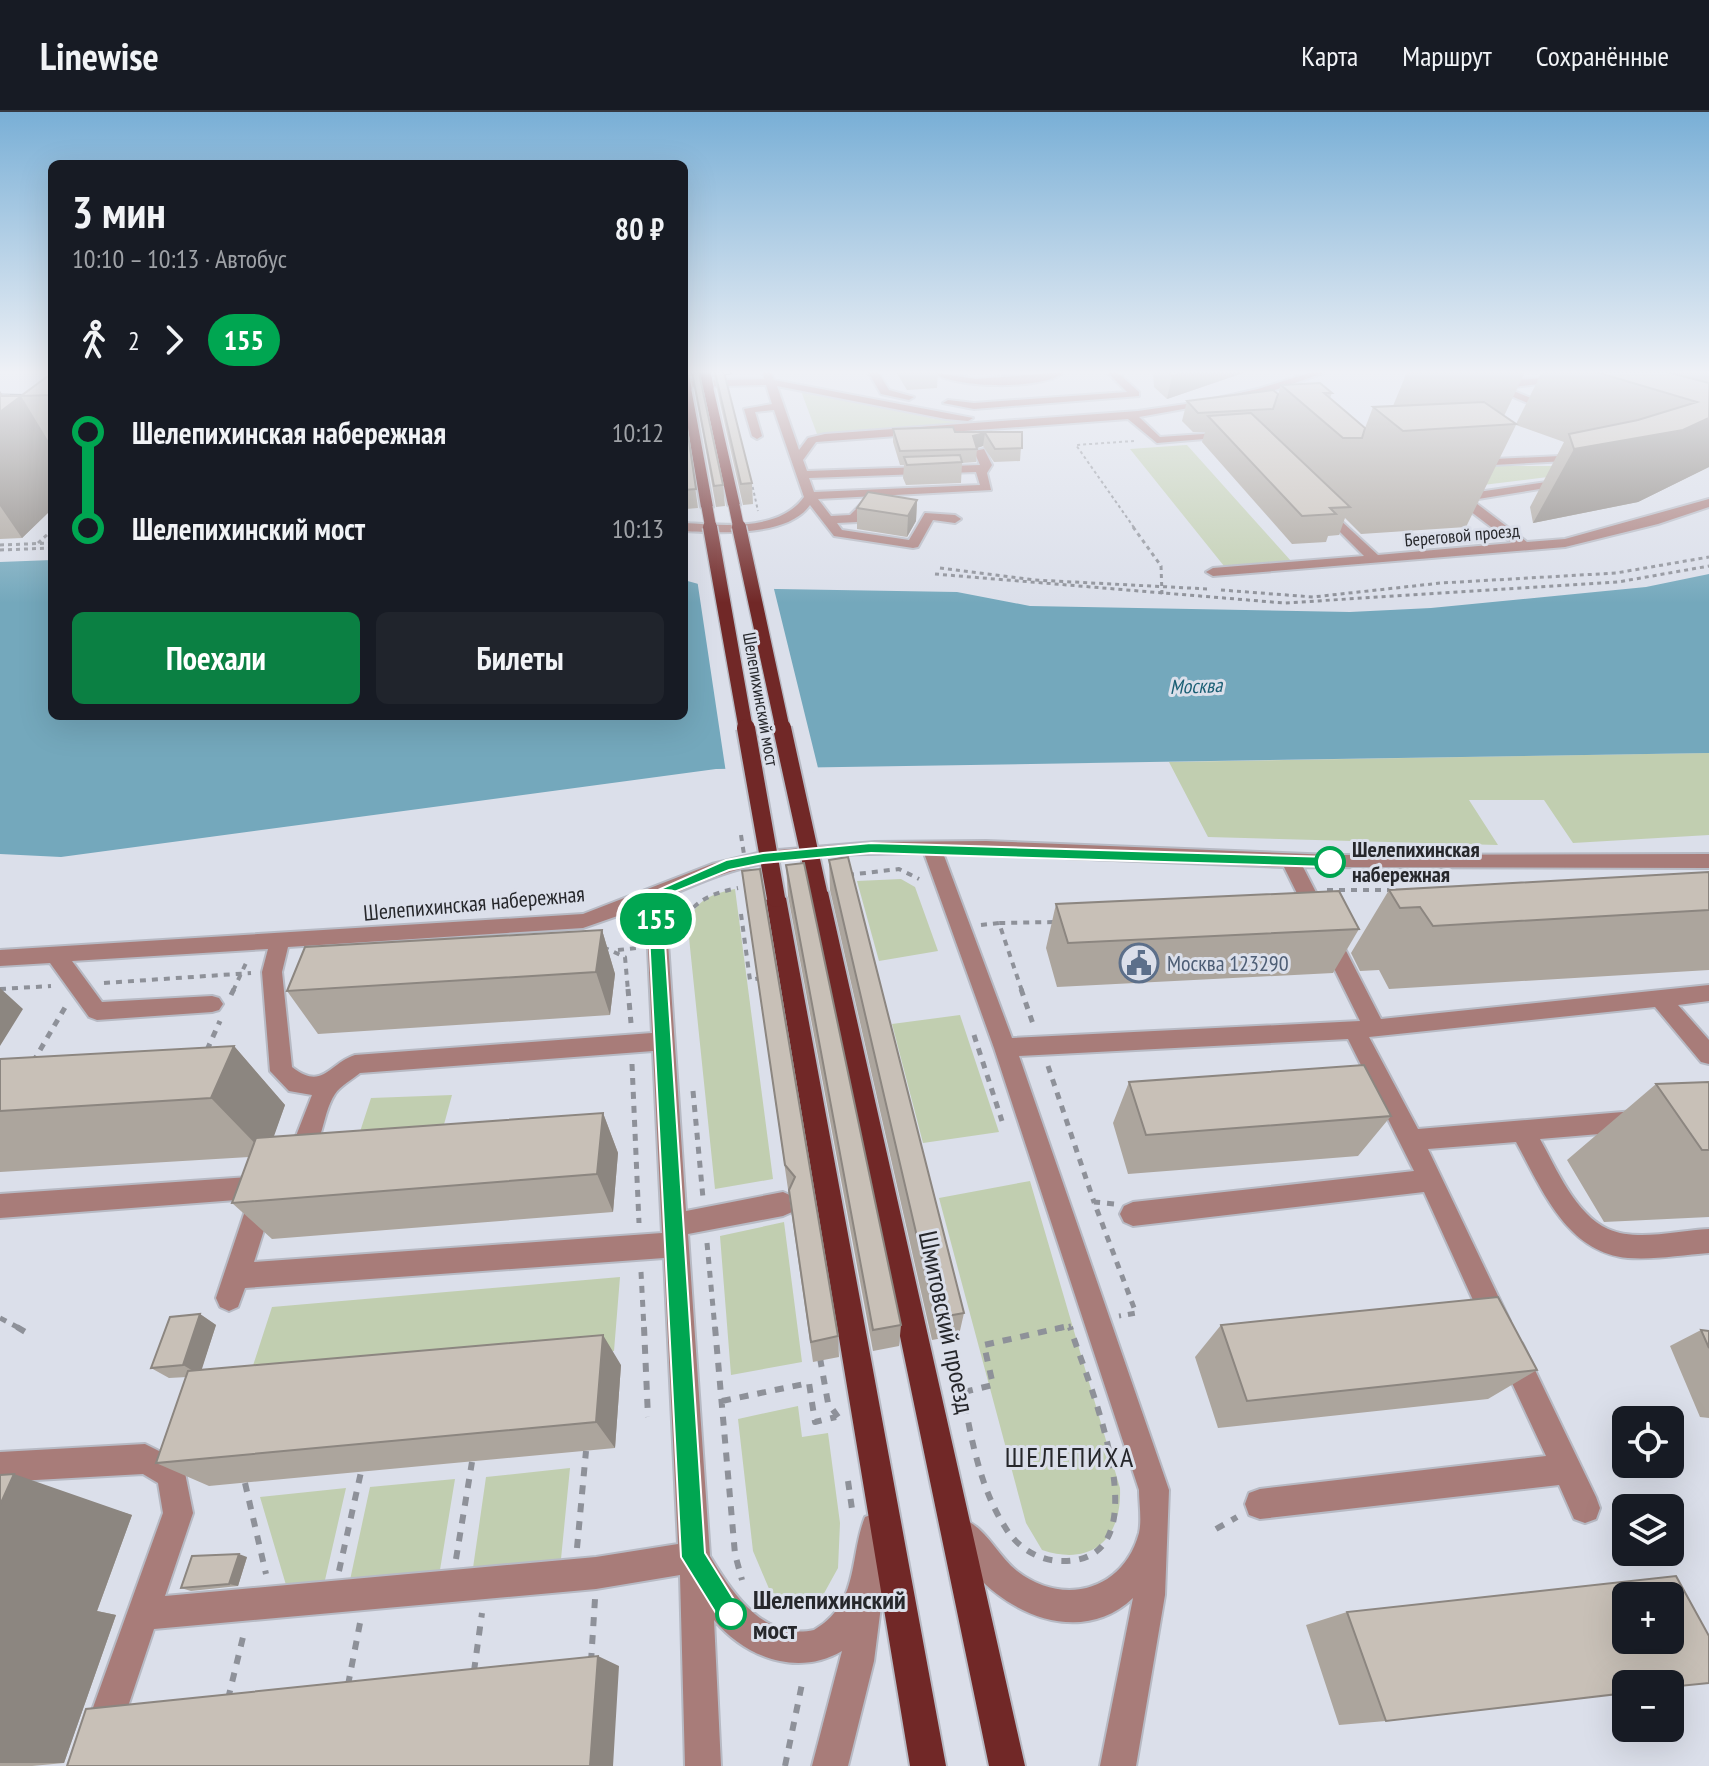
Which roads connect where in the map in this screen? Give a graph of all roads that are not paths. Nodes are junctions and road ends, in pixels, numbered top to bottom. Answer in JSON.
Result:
{"nodes":[{"id":1,"x":697,"y":449,"type":"edge"},
{"id":2,"x":724,"y":449,"type":"edge"},
{"id":3,"x":793,"y":449,"type":"edge"},
{"id":4,"x":805,"y":449,"type":"edge"},
{"id":5,"x":980,"y":451,"type":"edge"},
{"id":6,"x":797,"y":460,"type":"junction"},
{"id":7,"x":1592,"y":461,"type":"edge"},
{"id":8,"x":1457,"y":464,"type":"edge"},
{"id":9,"x":984,"y":468,"type":"junction"},
{"id":10,"x":802,"y":475,"type":"junction"},
{"id":11,"x":1582,"y":478,"type":"edge"},
{"id":12,"x":1449,"y":494,"type":"edge"},
{"id":13,"x":810,"y":496,"type":"junction"},
{"id":14,"x":1464,"y":498,"type":"junction"},
{"id":15,"x":1333,"y":502,"type":"edge"},
{"id":16,"x":1709,"y":503,"type":"edge"},
{"id":17,"x":889,"y":510,"type":"edge"},
{"id":18,"x":955,"y":519,"type":"dead end"},
{"id":19,"x":828,"y":520,"type":"junction"},
{"id":20,"x":688,"y":527,"type":"edge"},
{"id":21,"x":1526,"y":548,"type":"junction"},
{"id":22,"x":1376,"y":560,"type":"junction"},
{"id":23,"x":1213,"y":572,"type":"dead end"},
{"id":24,"x":931,"y":847,"type":"junction"},
{"id":25,"x":1290,"y":861,"type":"junction"},
{"id":26,"x":1709,"y":861,"type":"edge"},
{"id":27,"x":818,"y":892,"type":"joint"},
{"id":28,"x":655,"y":895,"type":"junction"},
{"id":29,"x":280,"y":941,"type":"junction"},
{"id":30,"x":55,"y":954,"type":"junction"},
{"id":31,"x":0,"y":958,"type":"edge"},
{"id":32,"x":1709,"y":993,"type":"edge"},
{"id":33,"x":1660,"y":998,"type":"junction"},
{"id":34,"x":221,"y":1007,"type":"road end"},
{"id":35,"x":1364,"y":1029,"type":"junction"},
{"id":36,"x":663,"y":1041,"type":"junction"},
{"id":37,"x":1005,"y":1048,"type":"junction"},
{"id":38,"x":1709,"y":1055,"type":"edge"},
{"id":39,"x":326,"y":1087,"type":"junction"},
{"id":40,"x":1652,"y":1119,"type":"dead end"},
{"id":41,"x":1522,"y":1130,"type":"junction"},
{"id":42,"x":1412,"y":1140,"type":"junction"},
{"id":43,"x":1431,"y":1180,"type":"junction"},
{"id":44,"x":266,"y":1187,"type":"junction"},
{"id":45,"x":783,"y":1204,"type":"dead end"},
{"id":46,"x":0,"y":1206,"type":"edge"},
{"id":47,"x":1133,"y":1214,"type":"dead end"},
{"id":48,"x":674,"y":1235,"type":"junction"},
{"id":49,"x":1709,"y":1241,"type":"edge"},
{"id":50,"x":0,"y":1467,"type":"edge"},
{"id":51,"x":1566,"y":1469,"type":"junction"},
{"id":52,"x":862,"y":1472,"type":"junction"},
{"id":53,"x":951,"y":1503,"type":"junction"},
{"id":54,"x":1260,"y":1504,"type":"dead end"},
{"id":55,"x":1585,"y":1508,"type":"dead end"},
{"id":56,"x":1155,"y":1513,"type":"junction"},
{"id":57,"x":693,"y":1557,"type":"junction"},
{"id":58,"x":869,"y":1583,"type":"junction"},
{"id":59,"x":143,"y":1614,"type":"junction"},
{"id":60,"x":90,"y":1766,"type":"edge"},
{"id":61,"x":703,"y":1766,"type":"edge"},
{"id":62,"x":830,"y":1766,"type":"edge"},
{"id":63,"x":928,"y":1766,"type":"edge"},
{"id":64,"x":1007,"y":1766,"type":"edge"},
{"id":65,"x":1118,"y":1766,"type":"edge"}],
"edges":[{"from":1,"to":52,"type":"main road","name":"Шелепихинский мост","bridge":true},
{"from":2,"to":27,"type":"main road","name":"Шелепихинский мост","bridge":true},
{"from":3,"to":6,"type":"street"},
{"from":4,"to":6,"type":"street"},
{"from":5,"to":9,"type":"street"},
{"from":6,"to":10,"type":"street"},
{"from":7,"to":8,"type":"street"},
{"from":9,"to":10,"type":"street"},
{"from":9,"to":13,"type":"street"},
{"from":10,"to":13,"type":"street"},
{"from":11,"to":14,"type":"street"},
{"from":12,"to":14,"type":"street"},
{"from":13,"to":19,"type":"street"},
{"from":13,"to":20,"type":"street"},
{"from":14,"to":21,"type":"street"},
{"from":15,"to":22,"type":"street"},
{"from":16,"to":21,"type":"street","name":"Береговой проезд"},
{"from":17,"to":19,"type":"street"},
{"from":18,"to":19,"type":"street"},
{"from":21,"to":22,"type":"street","name":"Береговой проезд"},
{"from":22,"to":23,"type":"street","name":"Береговой проезд"},
{"from":24,"to":25,"type":"street","name":"Шелепихинская набережная"},
{"from":24,"to":28,"type":"street","name":"Шелепихинская набережная"},
{"from":24,"to":37,"type":"street"},
{"from":25,"to":26,"type":"street","name":"Шелепихинская набережная"},
{"from":25,"to":35,"type":"street"},
{"from":27,"to":53,"type":"main road","name":"Шмитовский проезд"},
{"from":28,"to":29,"type":"street","name":"Шелепихинская набережная"},
{"from":28,"to":36,"type":"street"},
{"from":29,"to":30,"type":"street","name":"Шелепихинская набережная"},
{"from":29,"to":39,"type":"street"},
{"from":30,"to":31,"type":"street","name":"Шелепихинская набережная"},
{"from":30,"to":34,"type":"street"},
{"from":32,"to":33,"type":"street"},
{"from":33,"to":35,"type":"street"},
{"from":33,"to":38,"type":"street"},
{"from":35,"to":37,"type":"street"},
{"from":35,"to":42,"type":"street"},
{"from":36,"to":39,"type":"street"},
{"from":36,"to":48,"type":"street"},
{"from":37,"to":56,"type":"street"},
{"from":39,"to":44,"type":"street"},
{"from":40,"to":41,"type":"street"},
{"from":41,"to":42,"type":"street"},
{"from":41,"to":49,"type":"street"},
{"from":42,"to":43,"type":"street"},
{"from":43,"to":47,"type":"street"},
{"from":43,"to":51,"type":"street"},
{"from":44,"to":46,"type":"street"},
{"from":44,"to":48,"type":"street"},
{"from":45,"to":48,"type":"street"},
{"from":48,"to":57,"type":"street"},
{"from":50,"to":59,"type":"street"},
{"from":51,"to":54,"type":"street"},
{"from":51,"to":55,"type":"street"},
{"from":52,"to":58,"type":"street"},
{"from":52,"to":63,"type":"main road"},
{"from":53,"to":56,"type":"street"},
{"from":53,"to":64,"type":"main road","name":"Шмитовский проезд"},
{"from":56,"to":65,"type":"street"},
{"from":57,"to":58,"type":"street"},
{"from":57,"to":59,"type":"street"},
{"from":57,"to":61,"type":"street"},
{"from":58,"to":62,"type":"street"},
{"from":59,"to":60,"type":"street"}]}
